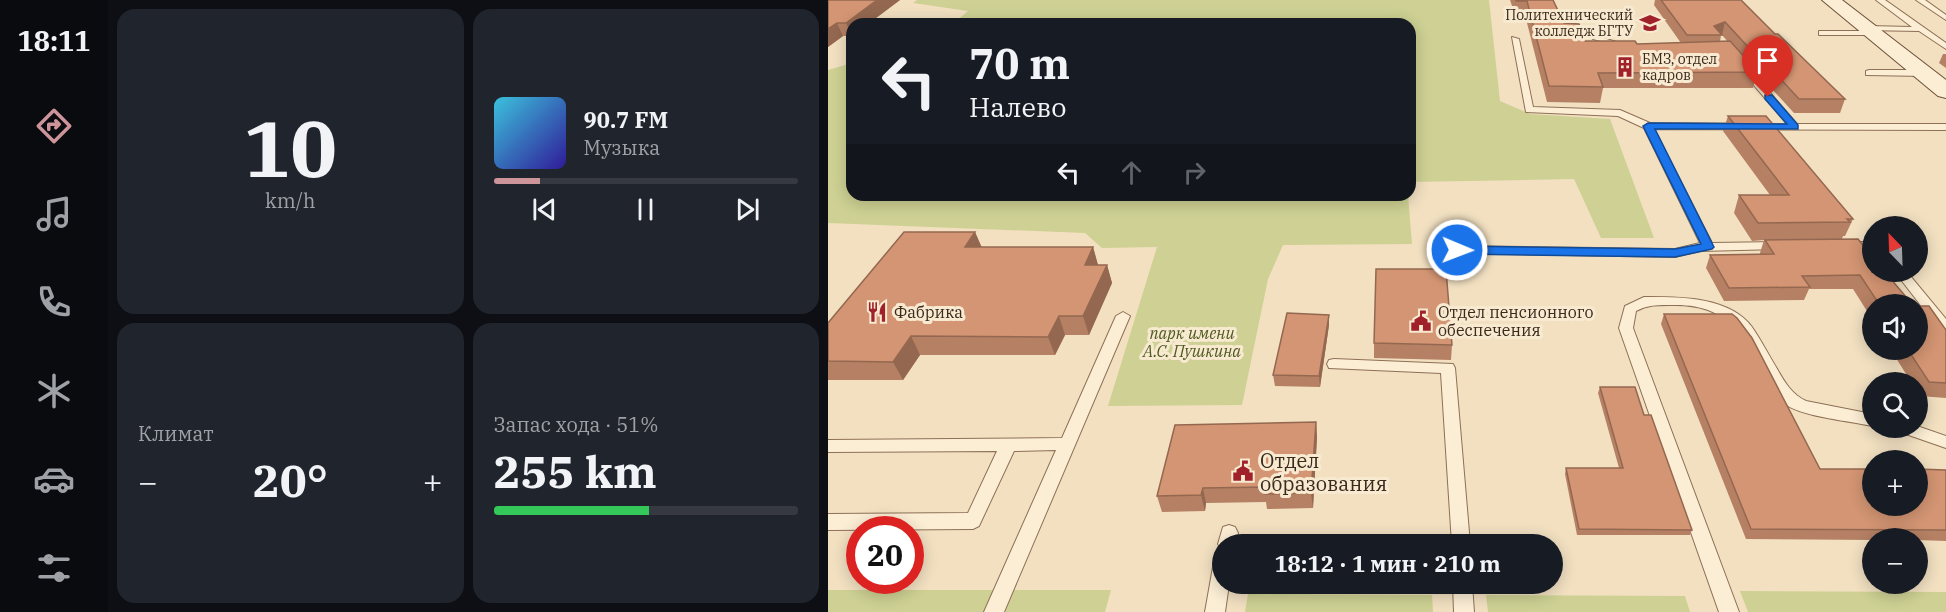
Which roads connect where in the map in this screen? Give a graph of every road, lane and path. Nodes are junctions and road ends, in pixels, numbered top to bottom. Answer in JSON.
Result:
{"nodes":[{"id":1,"x":1831,"y":0,"type":"edge"},
{"id":2,"x":1880,"y":0,"type":"edge"},
{"id":3,"x":1920,"y":0,"type":"edge"},
{"id":4,"x":1946,"y":18,"type":"edge"},
{"id":5,"x":1920,"y":29,"type":"junction"},
{"id":6,"x":1870,"y":31,"type":"junction"},
{"id":7,"x":1822,"y":33,"type":"dead end"},
{"id":8,"x":1596,"y":37,"type":"dead end"},
{"id":9,"x":1515,"y":39,"type":"dead end"},
{"id":10,"x":1946,"y":47,"type":"edge"},
{"id":11,"x":1637,"y":49,"type":"edge"},
{"id":12,"x":1736,"y":60,"type":"edge"},
{"id":13,"x":1869,"y":73,"type":"dead end"},
{"id":14,"x":1925,"y":73,"type":"junction"},
{"id":15,"x":1946,"y":91,"type":"edge"},
{"id":16,"x":1648,"y":126,"type":"junction"},
{"id":17,"x":1795,"y":127,"type":"junction"},
{"id":18,"x":1946,"y":127,"type":"edge"},
{"id":19,"x":1790,"y":246,"type":"edge"},
{"id":20,"x":1837,"y":246,"type":"edge"},
{"id":21,"x":1862,"y":246,"type":"edge"},
{"id":22,"x":1708,"y":247,"type":"junction"},
{"id":23,"x":1457,"y":250,"type":"dead end"},
{"id":24,"x":1908,"y":282,"type":"edge"},
{"id":25,"x":1123,"y":316,"type":"dead end"},
{"id":26,"x":1944,"y":326,"type":"edge"},
{"id":27,"x":1334,"y":364,"type":"dead end"},
{"id":28,"x":1862,"y":418,"type":"edge"},
{"id":29,"x":1928,"y":436,"type":"edge"},
{"id":30,"x":1946,"y":442,"type":"edge"},
{"id":31,"x":1009,"y":444,"type":"junction"},
{"id":32,"x":1067,"y":444,"type":"junction"},
{"id":33,"x":828,"y":446,"type":"edge"},
{"id":34,"x":828,"y":522,"type":"edge"},
{"id":35,"x":1460,"y":534,"type":"edge"},
{"id":36,"x":1218,"y":594,"type":"edge"},
{"id":37,"x":1463,"y":594,"type":"edge"},
{"id":38,"x":994,"y":612,"type":"edge"},
{"id":39,"x":1215,"y":612,"type":"edge"},
{"id":40,"x":1464,"y":612,"type":"edge"},
{"id":41,"x":1730,"y":612,"type":"edge"}],
"edges":[{"from":1,"to":6,"type":"main road"},
{"from":2,"to":5,"type":"lane"},
{"from":3,"to":4,"type":"lane"},
{"from":5,"to":6,"type":"lane"},
{"from":5,"to":10,"type":"lane"},
{"from":6,"to":7,"type":"lane"},
{"from":6,"to":14,"type":"main road"},
{"from":8,"to":11,"type":"lane"},
{"from":9,"to":16,"type":"lane"},
{"from":12,"to":17,"type":"lane"},
{"from":13,"to":14,"type":"lane"},
{"from":14,"to":15,"type":"main road"},
{"from":16,"to":17,"type":"lane"},
{"from":16,"to":22,"type":"lane"},
{"from":17,"to":18,"type":"lane"},
{"from":19,"to":22,"type":"lane"},
{"from":20,"to":21,"type":"lane"},
{"from":22,"to":23,"type":"lane"},
{"from":24,"to":26,"type":"lane"},
{"from":25,"to":32,"type":"lane"},
{"from":27,"to":35,"type":"lane"},
{"from":28,"to":41,"type":"lane"},
{"from":29,"to":30,"type":"lane"},
{"from":31,"to":32,"type":"lane"},
{"from":31,"to":33,"type":"lane"},
{"from":31,"to":34,"type":"lane"},
{"from":32,"to":38,"type":"lane"},
{"from":36,"to":39,"type":"lane"},
{"from":37,"to":40,"type":"lane"}]}
